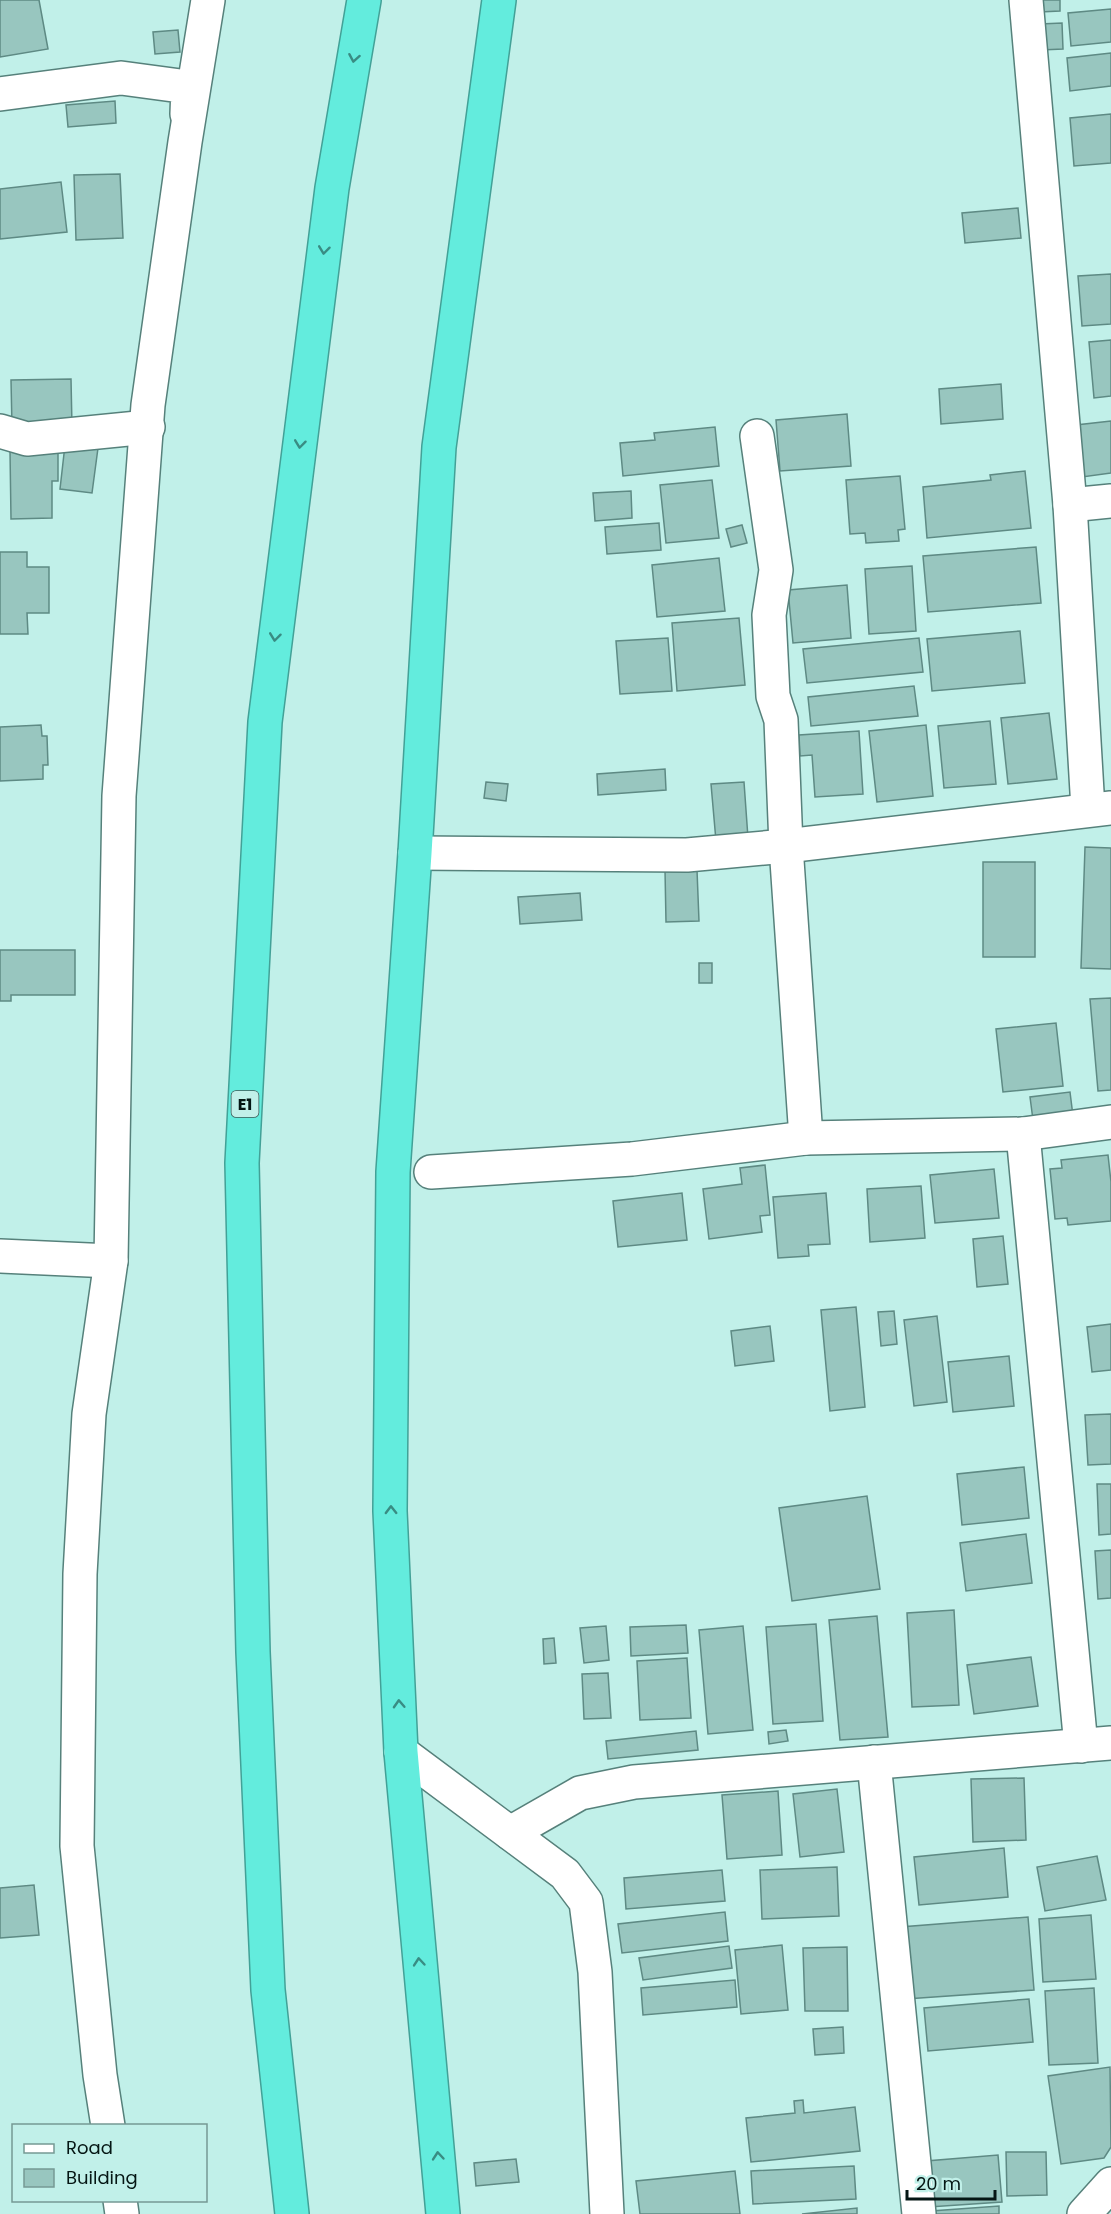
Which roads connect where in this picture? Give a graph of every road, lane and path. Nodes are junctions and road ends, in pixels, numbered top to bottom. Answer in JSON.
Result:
{"nodes":[{"id":1,"x":208,"y":0,"type":"edge"},
{"id":2,"x":364,"y":0,"type":"edge"},
{"id":3,"x":499,"y":0,"type":"edge"},
{"id":4,"x":1026,"y":0,"type":"edge"},
{"id":5,"x":0,"y":94,"type":"edge"},
{"id":6,"x":185,"y":142,"type":"junction"},
{"id":7,"x":148,"y":427,"type":"junction"},
{"id":8,"x":0,"y":431,"type":"edge"},
{"id":9,"x":757,"y":436,"type":"dead end"},
{"id":10,"x":1111,"y":501,"type":"edge"},
{"id":11,"x":1070,"y":505,"type":"junction"},
{"id":12,"x":1099,"y":809,"type":"edge"},
{"id":13,"x":786,"y":846,"type":"junction"},
{"id":14,"x":415,"y":853,"type":"junction"},
{"id":15,"x":1111,"y":1122,"type":"edge"},
{"id":16,"x":1023,"y":1134,"type":"junction"},
{"id":17,"x":806,"y":1138,"type":"junction"},
{"id":18,"x":431,"y":1172,"type":"dead end"},
{"id":19,"x":0,"y":1256,"type":"edge"},
{"id":20,"x":111,"y":1261,"type":"junction"},
{"id":21,"x":1096,"y":1745,"type":"edge"},
{"id":22,"x":401,"y":1752,"type":"junction"},
{"id":23,"x":874,"y":1762,"type":"junction"},
{"id":24,"x":510,"y":1833,"type":"junction"},
{"id":25,"x":108,"y":2124,"type":"edge"},
{"id":26,"x":1111,"y":2184,"type":"edge"},
{"id":27,"x":292,"y":2214,"type":"edge"},
{"id":28,"x":443,"y":2214,"type":"edge"},
{"id":29,"x":607,"y":2214,"type":"edge"},
{"id":30,"x":919,"y":2214,"type":"edge"},
{"id":31,"x":1084,"y":2214,"type":"edge"}],
"edges":[{"from":1,"to":6,"type":"street"},
{"from":2,"to":27,"type":"highway","number":"E1","one_way":true},
{"from":3,"to":14,"type":"highway"},
{"from":4,"to":11,"type":"street"},
{"from":5,"to":6,"type":"street"},
{"from":6,"to":7,"type":"street"},
{"from":7,"to":8,"type":"street"},
{"from":7,"to":20,"type":"street"},
{"from":9,"to":13,"type":"street"},
{"from":10,"to":11,"type":"street"},
{"from":11,"to":12,"type":"street"},
{"from":12,"to":13,"type":"street"},
{"from":13,"to":14,"type":"street"},
{"from":13,"to":17,"type":"street"},
{"from":22,"to":14,"type":"highway","one_way":true},
{"from":15,"to":16,"type":"street"},
{"from":16,"to":17,"type":"street"},
{"from":16,"to":21,"type":"street"},
{"from":17,"to":18,"type":"street"},
{"from":19,"to":20,"type":"street"},
{"from":20,"to":25,"type":"street"},
{"from":21,"to":23,"type":"street"},
{"from":22,"to":24,"type":"street"},
{"from":28,"to":22,"type":"highway","one_way":true},
{"from":23,"to":24,"type":"street"},
{"from":23,"to":30,"type":"street"},
{"from":24,"to":29,"type":"street"},
{"from":26,"to":31,"type":"street"}]}
